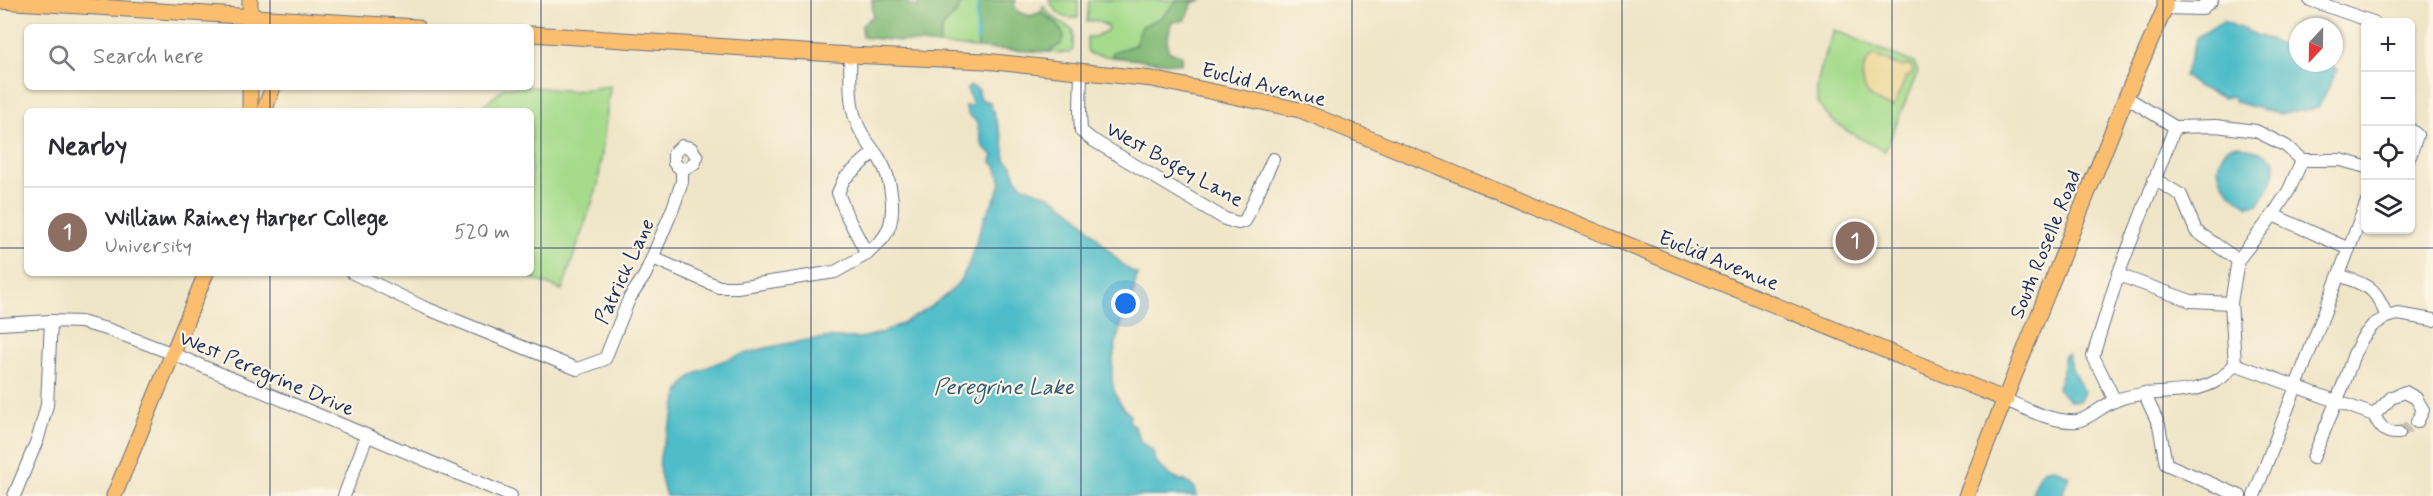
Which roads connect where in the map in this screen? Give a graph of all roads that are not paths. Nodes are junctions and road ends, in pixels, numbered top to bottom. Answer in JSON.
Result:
{"nodes":[{"id":1,"x":250,"y":0,"type":"edge"},
{"id":2,"x":2212,"y":0,"type":"edge"},
{"id":3,"x":2310,"y":0,"type":"edge"},
{"id":4,"x":0,"y":1,"type":"edge"},
{"id":5,"x":2169,"y":3,"type":"edge"},
{"id":6,"x":2362,"y":18,"type":"edge"},
{"id":7,"x":250,"y":22,"type":"edge"},
{"id":8,"x":310,"y":24,"type":"edge"},
{"id":9,"x":534,"y":34,"type":"edge"},
{"id":10,"x":850,"y":55,"type":"junction"},
{"id":11,"x":1082,"y":71,"type":"junction"},
{"id":12,"x":250,"y":90,"type":"edge"},
{"id":13,"x":272,"y":90,"type":"edge"},
{"id":14,"x":2126,"y":97,"type":"junction"},
{"id":15,"x":250,"y":108,"type":"edge"},
{"id":16,"x":265,"y":108,"type":"edge"},
{"id":17,"x":2175,"y":127,"type":"junction"},
{"id":18,"x":874,"y":152,"type":"junction"},
{"id":19,"x":1273,"y":159,"type":"dead end"},
{"id":20,"x":2302,"y":160,"type":"junction"},
{"id":21,"x":2361,"y":166,"type":"edge"},
{"id":22,"x":682,"y":170,"type":"dead end"},
{"id":23,"x":2154,"y":179,"type":"junction"},
{"id":24,"x":2273,"y":215,"type":"junction"},
{"id":25,"x":2361,"y":217,"type":"edge"},
{"id":26,"x":2349,"y":249,"type":"junction"},
{"id":27,"x":867,"y":254,"type":"junction"},
{"id":28,"x":653,"y":258,"type":"junction"},
{"id":29,"x":2238,"y":260,"type":"junction"},
{"id":30,"x":2118,"y":275,"type":"junction"},
{"id":31,"x":2338,"y":275,"type":"junction"},
{"id":32,"x":205,"y":276,"type":"edge"},
{"id":33,"x":358,"y":276,"type":"edge"},
{"id":34,"x":2231,"y":303,"type":"junction"},
{"id":35,"x":2387,"y":317,"type":"junction"},
{"id":36,"x":2433,"y":320,"type":"edge"},
{"id":37,"x":51,"y":321,"type":"junction"},
{"id":38,"x":0,"y":324,"type":"edge"},
{"id":39,"x":171,"y":353,"type":"junction"},
{"id":40,"x":2235,"y":364,"type":"junction"},
{"id":41,"x":2295,"y":387,"type":"junction"},
{"id":42,"x":2144,"y":393,"type":"junction"},
{"id":43,"x":2006,"y":400,"type":"junction"},
{"id":44,"x":2115,"y":401,"type":"junction"},
{"id":45,"x":2336,"y":401,"type":"junction"},
{"id":46,"x":2374,"y":415,"type":"junction"},
{"id":47,"x":2417,"y":422,"type":"dead end"},
{"id":48,"x":2399,"y":433,"type":"dead end"},
{"id":49,"x":367,"y":436,"type":"junction"},
{"id":50,"x":2313,"y":458,"type":"dead end"},
{"id":51,"x":14,"y":496,"type":"edge"},
{"id":52,"x":114,"y":496,"type":"edge"},
{"id":53,"x":344,"y":496,"type":"edge"},
{"id":54,"x":512,"y":496,"type":"edge"},
{"id":55,"x":1966,"y":496,"type":"edge"},
{"id":56,"x":2240,"y":496,"type":"edge"},
{"id":57,"x":2254,"y":496,"type":"edge"}],
"edges":[{"from":1,"to":7,"type":"main road"},
{"from":2,"to":5,"type":"street"},
{"from":3,"to":6,"type":"street"},
{"from":4,"to":7,"type":"main road"},
{"from":5,"to":14,"type":"main road","name":"South Roselle Road"},
{"from":7,"to":8,"type":"main road"},
{"from":9,"to":10,"type":"main road","name":"Euclid Avenue"},
{"from":10,"to":11,"type":"main road","name":"Euclid Avenue"},
{"from":10,"to":18,"type":"street"},
{"from":11,"to":19,"type":"street","name":"West Bogey Lane"},
{"from":11,"to":43,"type":"main road","name":"Euclid Avenue"},
{"from":12,"to":15,"type":"main road"},
{"from":13,"to":16,"type":"main road"},
{"from":14,"to":17,"type":"street"},
{"from":14,"to":43,"type":"main road","name":"South Roselle Road"},
{"from":17,"to":20,"type":"street"},
{"from":17,"to":23,"type":"street"},
{"from":18,"to":27,"type":"street"},
{"from":18,"to":27,"type":"street"},
{"from":20,"to":21,"type":"street"},
{"from":20,"to":24,"type":"street"},
{"from":22,"to":28,"type":"street","name":"Patrick Lane"},
{"from":23,"to":29,"type":"street"},
{"from":23,"to":30,"type":"street"},
{"from":24,"to":26,"type":"street"},
{"from":24,"to":29,"type":"street"},
{"from":25,"to":26,"type":"street"},
{"from":26,"to":31,"type":"street"},
{"from":27,"to":28,"type":"street"},
{"from":28,"to":33,"type":"street","name":"Patrick Lane"},
{"from":29,"to":34,"type":"street"},
{"from":30,"to":34,"type":"street"},
{"from":30,"to":44,"type":"street"},
{"from":31,"to":35,"type":"street"},
{"from":31,"to":41,"type":"street"},
{"from":32,"to":39,"type":"main road"},
{"from":34,"to":40,"type":"street"},
{"from":35,"to":36,"type":"street"},
{"from":35,"to":45,"type":"street"},
{"from":37,"to":38,"type":"street","name":"West Peregrine Drive"},
{"from":37,"to":39,"type":"street","name":"West Peregrine Drive"},
{"from":37,"to":51,"type":"street"},
{"from":39,"to":49,"type":"street","name":"West Peregrine Drive"},
{"from":39,"to":52,"type":"main road"},
{"from":40,"to":41,"type":"street"},
{"from":40,"to":42,"type":"street"},
{"from":41,"to":45,"type":"street"},
{"from":41,"to":57,"type":"street"},
{"from":42,"to":44,"type":"street"},
{"from":42,"to":56,"type":"street"},
{"from":43,"to":44,"type":"street"},
{"from":43,"to":55,"type":"main road","name":"South Roselle Road"},
{"from":45,"to":46,"type":"street"},
{"from":45,"to":50,"type":"street"},
{"from":46,"to":47,"type":"street"},
{"from":46,"to":48,"type":"street"},
{"from":49,"to":53,"type":"street"},
{"from":49,"to":54,"type":"street","name":"West Peregrine Drive"}]}
